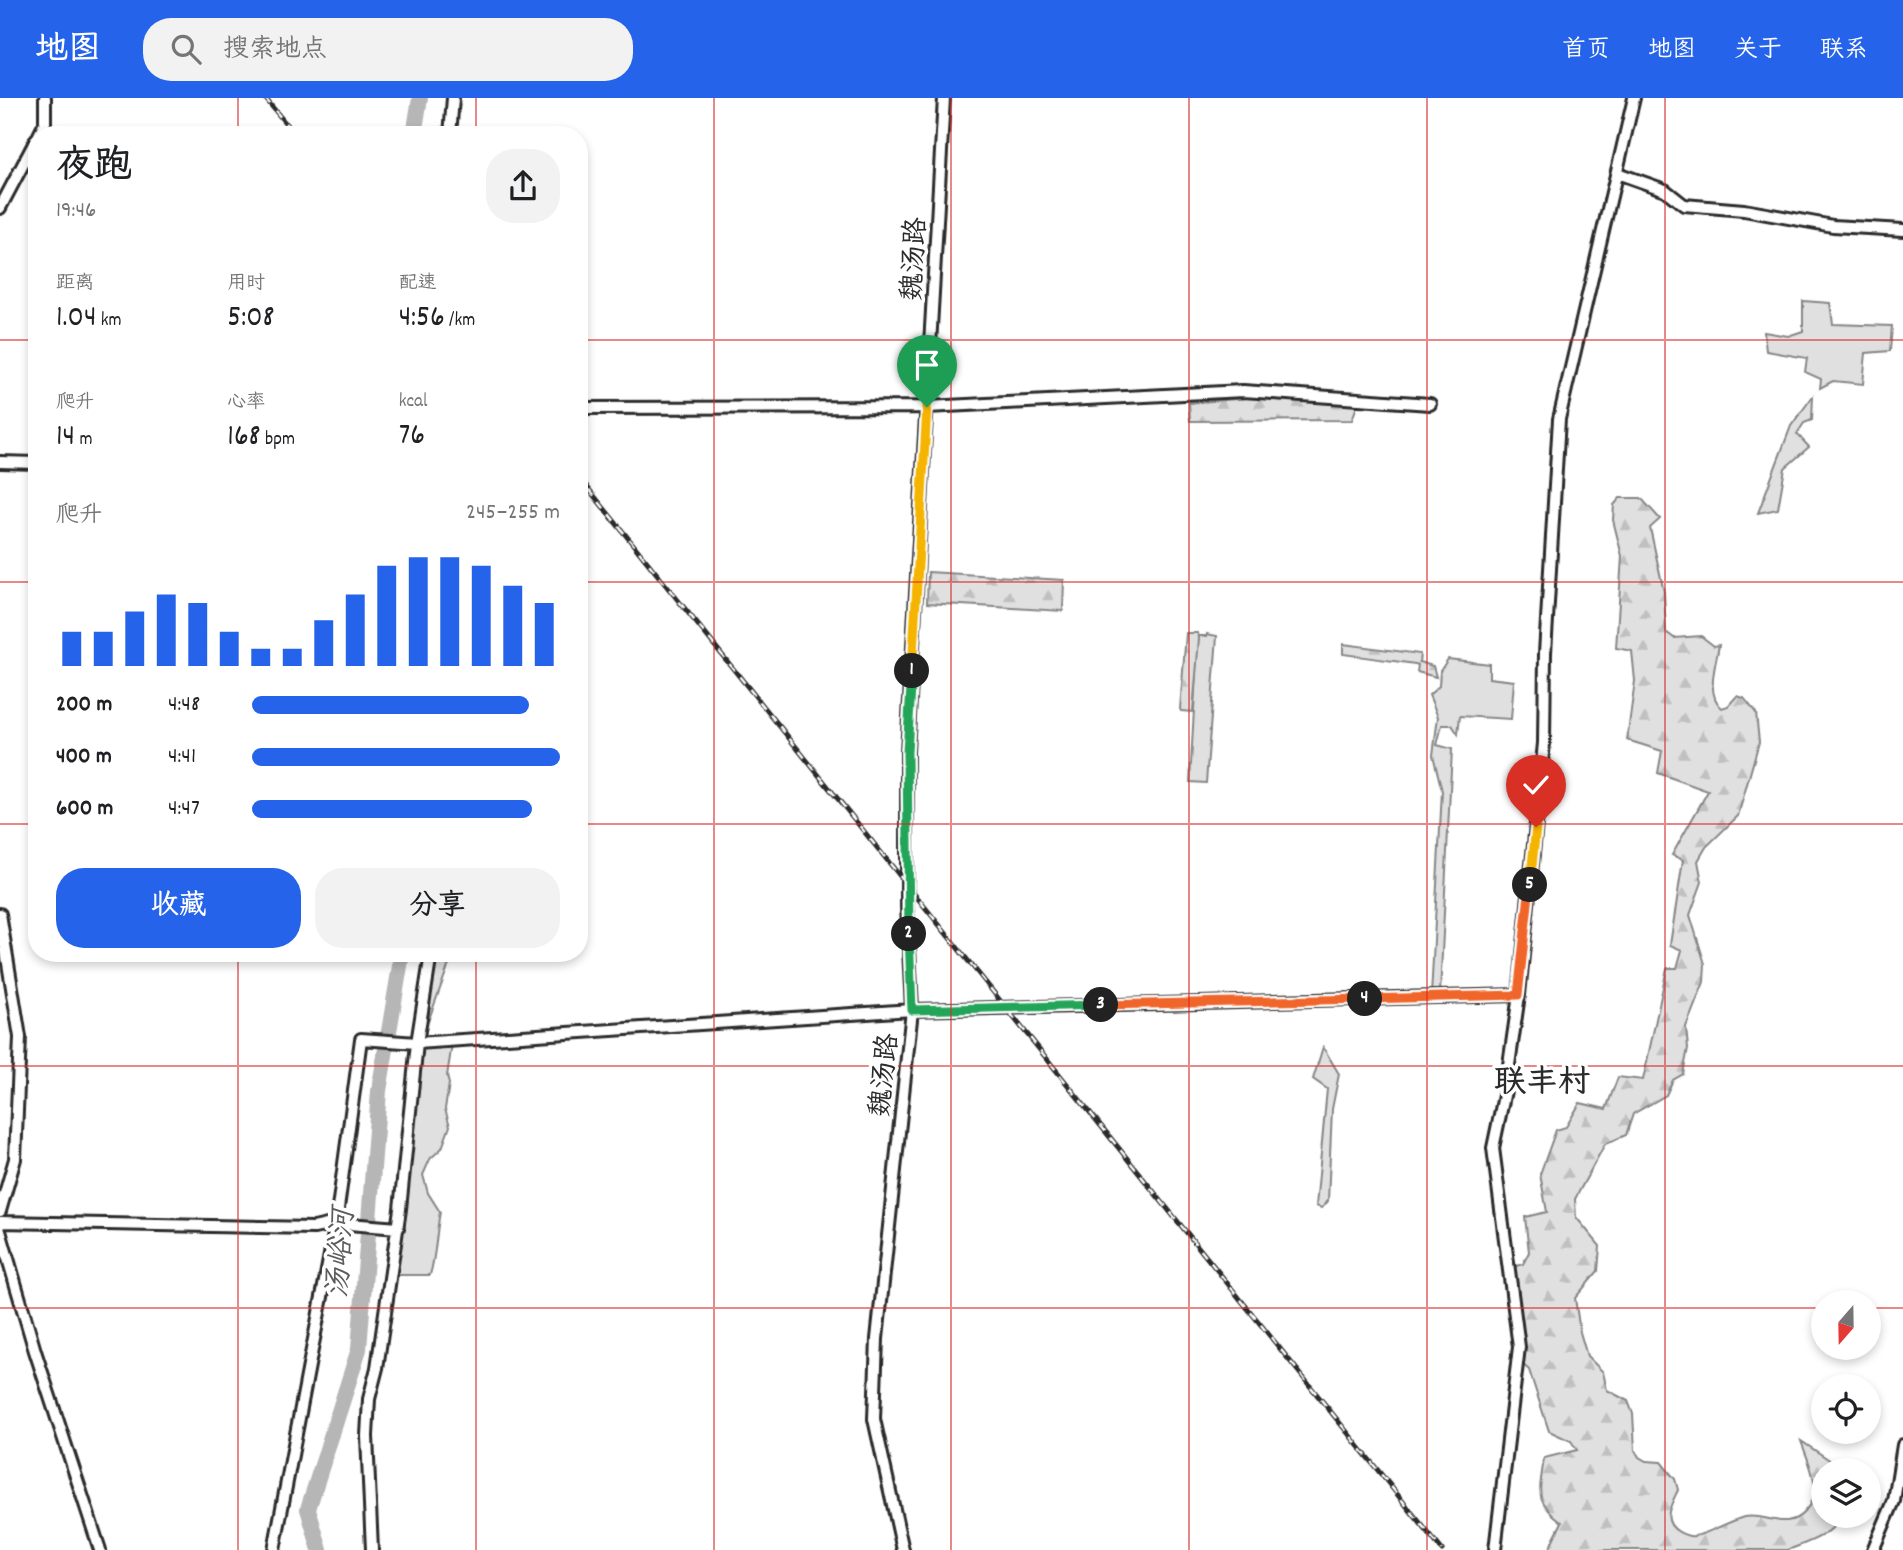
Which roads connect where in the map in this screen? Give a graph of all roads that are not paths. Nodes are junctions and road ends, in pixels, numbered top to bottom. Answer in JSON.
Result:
{"nodes":[{"id":1,"x":45,"y":98,"type":"edge"},
{"id":2,"x":453,"y":98,"type":"edge"},
{"id":3,"x":944,"y":98,"type":"edge"},
{"id":4,"x":1633,"y":98,"type":"edge"},
{"id":5,"x":43,"y":126,"type":"edge"},
{"id":6,"x":451,"y":126,"type":"edge"},
{"id":7,"x":28,"y":155,"type":"edge"},
{"id":8,"x":1618,"y":173,"type":"junction"},
{"id":9,"x":0,"y":208,"type":"edge"},
{"id":10,"x":1903,"y":230,"type":"edge"},
{"id":11,"x":1430,"y":404,"type":"dead end"},
{"id":12,"x":927,"y":407,"type":"junction"},
{"id":13,"x":588,"y":408,"type":"edge"},
{"id":14,"x":0,"y":462,"type":"edge"},
{"id":15,"x":28,"y":463,"type":"edge"},
{"id":16,"x":0,"y":914,"type":"edge"},
{"id":17,"x":429,"y":962,"type":"edge"},
{"id":18,"x":1518,"y":995,"type":"junction"},
{"id":19,"x":912,"y":1010,"type":"junction"},
{"id":20,"x":412,"y":1043,"type":"junction"},
{"id":21,"x":0,"y":1212,"type":"edge"},
{"id":22,"x":0,"y":1222,"type":"edge"},
{"id":23,"x":336,"y":1223,"type":"junction"},
{"id":24,"x":398,"y":1228,"type":"junction"},
{"id":25,"x":0,"y":1231,"type":"edge"},
{"id":26,"x":1903,"y":1445,"type":"edge"},
{"id":27,"x":100,"y":1550,"type":"edge"},
{"id":28,"x":274,"y":1550,"type":"edge"},
{"id":29,"x":372,"y":1550,"type":"edge"},
{"id":30,"x":903,"y":1550,"type":"edge"},
{"id":31,"x":1495,"y":1550,"type":"edge"},
{"id":32,"x":1873,"y":1550,"type":"edge"}],
"edges":[{"from":1,"to":5,"type":"street"},
{"from":2,"to":6,"type":"street"},
{"from":3,"to":12,"type":"street","name":"魏汤路"},
{"from":4,"to":8,"type":"street"},
{"from":7,"to":9,"type":"street"},
{"from":8,"to":10,"type":"street"},
{"from":8,"to":18,"type":"street"},
{"from":11,"to":12,"type":"street"},
{"from":12,"to":13,"type":"street"},
{"from":12,"to":19,"type":"street","name":"魏汤路"},
{"from":14,"to":15,"type":"street"},
{"from":16,"to":21,"type":"street"},
{"from":17,"to":20,"type":"street"},
{"from":18,"to":19,"type":"street"},
{"from":18,"to":31,"type":"street"},
{"from":19,"to":20,"type":"street"},
{"from":19,"to":30,"type":"street","name":"魏汤路"},
{"from":20,"to":23,"type":"street"},
{"from":20,"to":24,"type":"street"},
{"from":22,"to":23,"type":"street"},
{"from":23,"to":24,"type":"street"},
{"from":23,"to":28,"type":"street"},
{"from":24,"to":29,"type":"street"},
{"from":25,"to":27,"type":"street"},
{"from":26,"to":32,"type":"street"}]}
